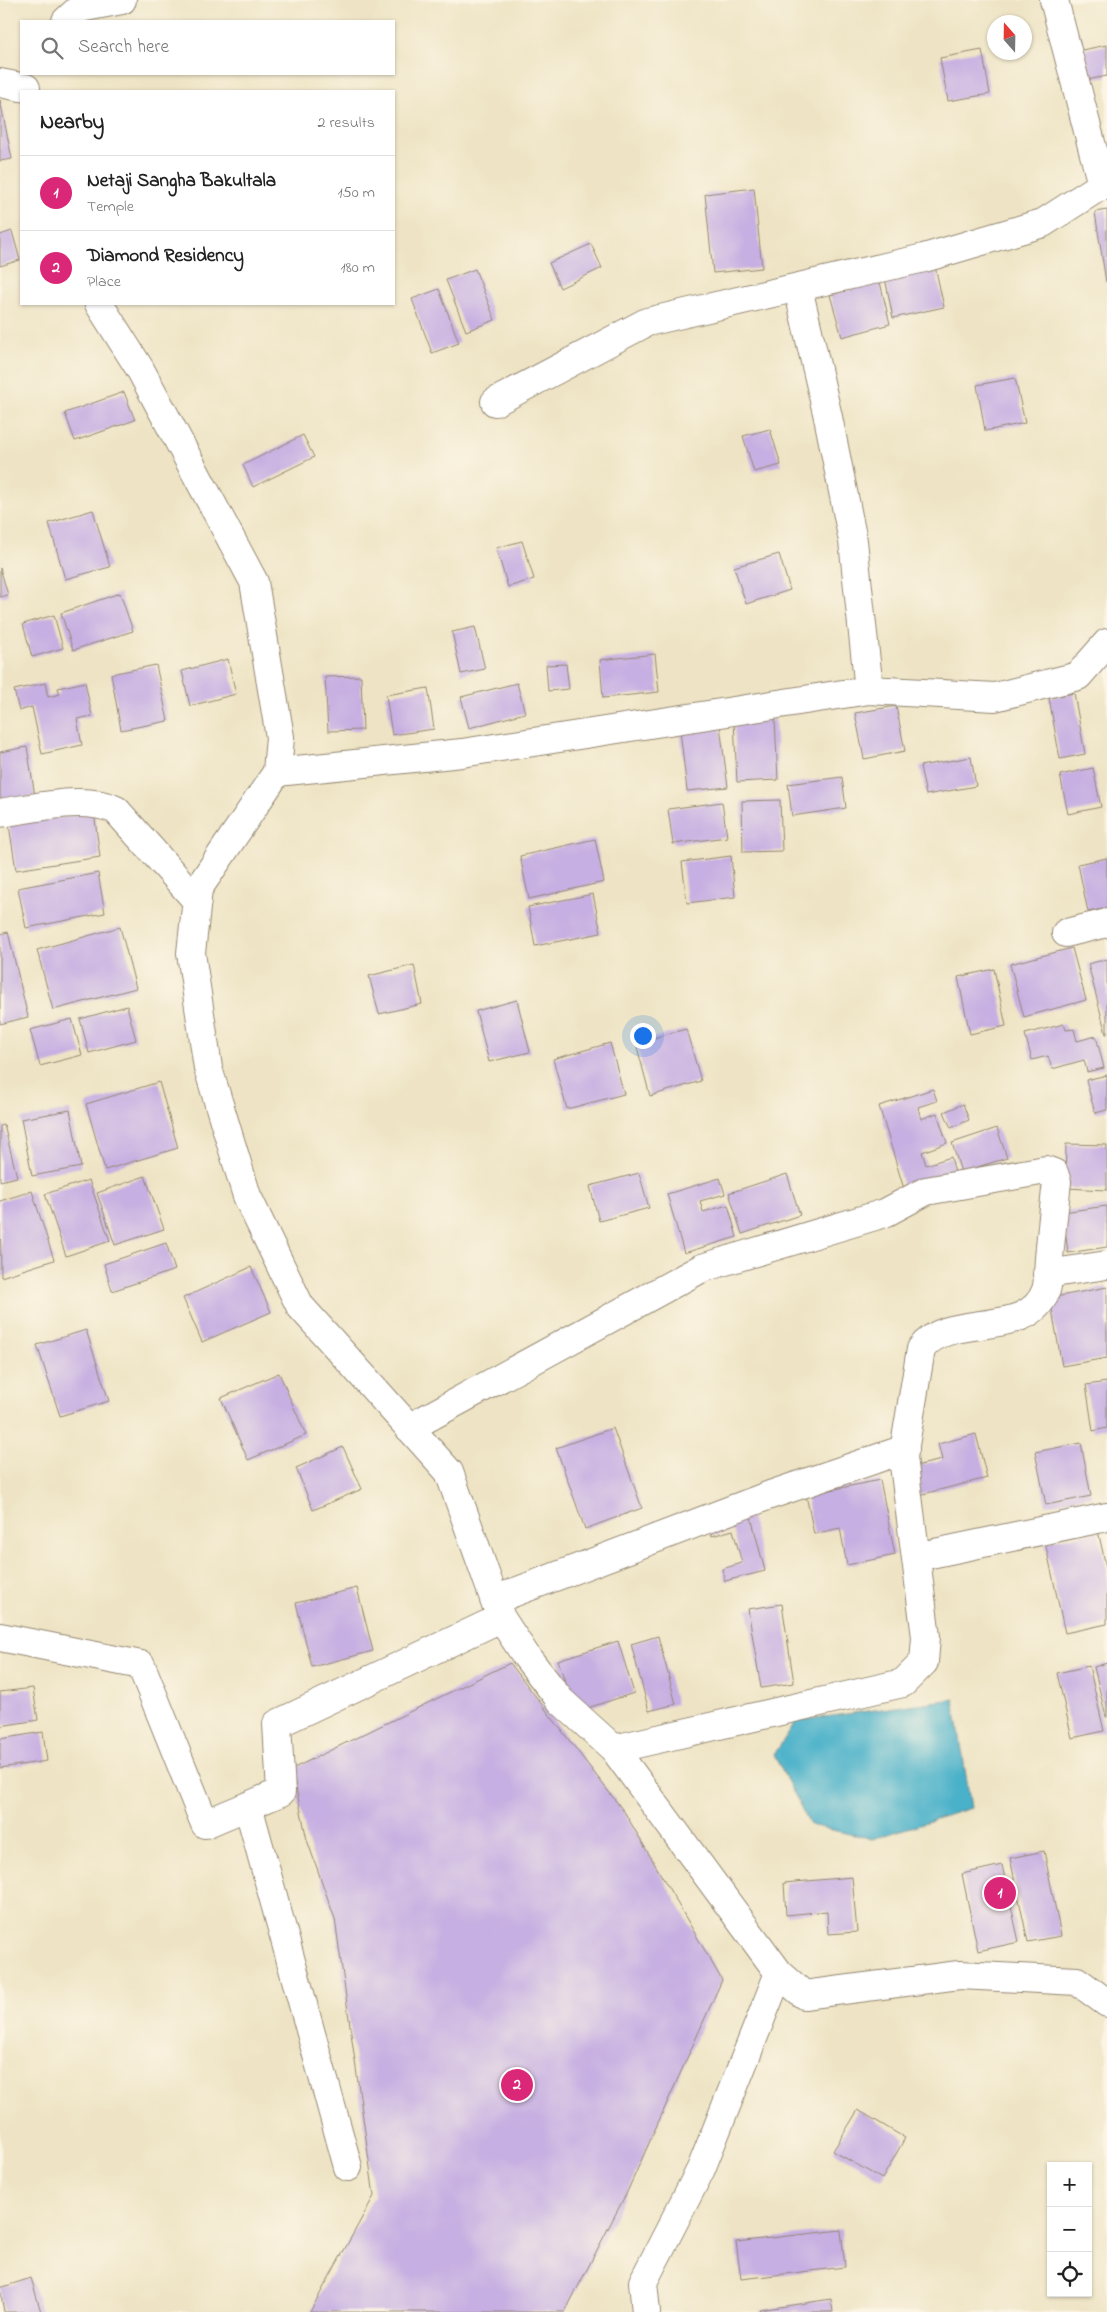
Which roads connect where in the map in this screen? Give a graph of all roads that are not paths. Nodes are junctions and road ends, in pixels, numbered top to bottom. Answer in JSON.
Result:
{"nodes":[{"id":1,"x":122,"y":0,"type":"edge"},
{"id":2,"x":1054,"y":0,"type":"edge"},
{"id":3,"x":67,"y":20,"type":"edge"},
{"id":4,"x":1105,"y":186,"type":"edge"},
{"id":5,"x":798,"y":288,"type":"junction"},
{"id":6,"x":100,"y":305,"type":"edge"},
{"id":7,"x":495,"y":402,"type":"dead end"},
{"id":8,"x":1107,"y":644,"type":"edge"},
{"id":9,"x":869,"y":690,"type":"junction"},
{"id":10,"x":276,"y":772,"type":"junction"},
{"id":11,"x":0,"y":813,"type":"edge"},
{"id":12,"x":197,"y":901,"type":"junction"},
{"id":13,"x":1107,"y":922,"type":"edge"},
{"id":14,"x":1066,"y":933,"type":"dead end"},
{"id":15,"x":1107,"y":1265,"type":"edge"},
{"id":16,"x":1047,"y":1274,"type":"junction"},
{"id":17,"x":409,"y":1428,"type":"junction"},
{"id":18,"x":905,"y":1449,"type":"junction"},
{"id":19,"x":1107,"y":1517,"type":"edge"},
{"id":20,"x":916,"y":1557,"type":"junction"},
{"id":21,"x":497,"y":1609,"type":"junction"},
{"id":22,"x":0,"y":1637,"type":"edge"},
{"id":23,"x":614,"y":1749,"type":"junction"},
{"id":24,"x":248,"y":1806,"type":"junction"},
{"id":25,"x":779,"y":1973,"type":"junction"},
{"id":26,"x":1107,"y":2003,"type":"edge"},
{"id":27,"x":348,"y":2167,"type":"dead end"},
{"id":28,"x":646,"y":2312,"type":"edge"}],
"edges":[{"from":1,"to":3,"type":"street"},
{"from":2,"to":4,"type":"street"},
{"from":4,"to":5,"type":"street"},
{"from":5,"to":7,"type":"street"},
{"from":5,"to":9,"type":"street"},
{"from":6,"to":10,"type":"street"},
{"from":8,"to":9,"type":"street"},
{"from":9,"to":10,"type":"street"},
{"from":10,"to":12,"type":"street"},
{"from":11,"to":12,"type":"street"},
{"from":12,"to":17,"type":"street"},
{"from":13,"to":14,"type":"street"},
{"from":15,"to":16,"type":"street"},
{"from":16,"to":17,"type":"street"},
{"from":16,"to":18,"type":"street"},
{"from":17,"to":21,"type":"street"},
{"from":18,"to":20,"type":"street"},
{"from":18,"to":21,"type":"street"},
{"from":19,"to":20,"type":"street"},
{"from":20,"to":23,"type":"street"},
{"from":21,"to":23,"type":"street"},
{"from":21,"to":24,"type":"street"},
{"from":22,"to":24,"type":"street"},
{"from":23,"to":25,"type":"street"},
{"from":24,"to":27,"type":"street"},
{"from":25,"to":26,"type":"street"},
{"from":25,"to":28,"type":"street"}]}
